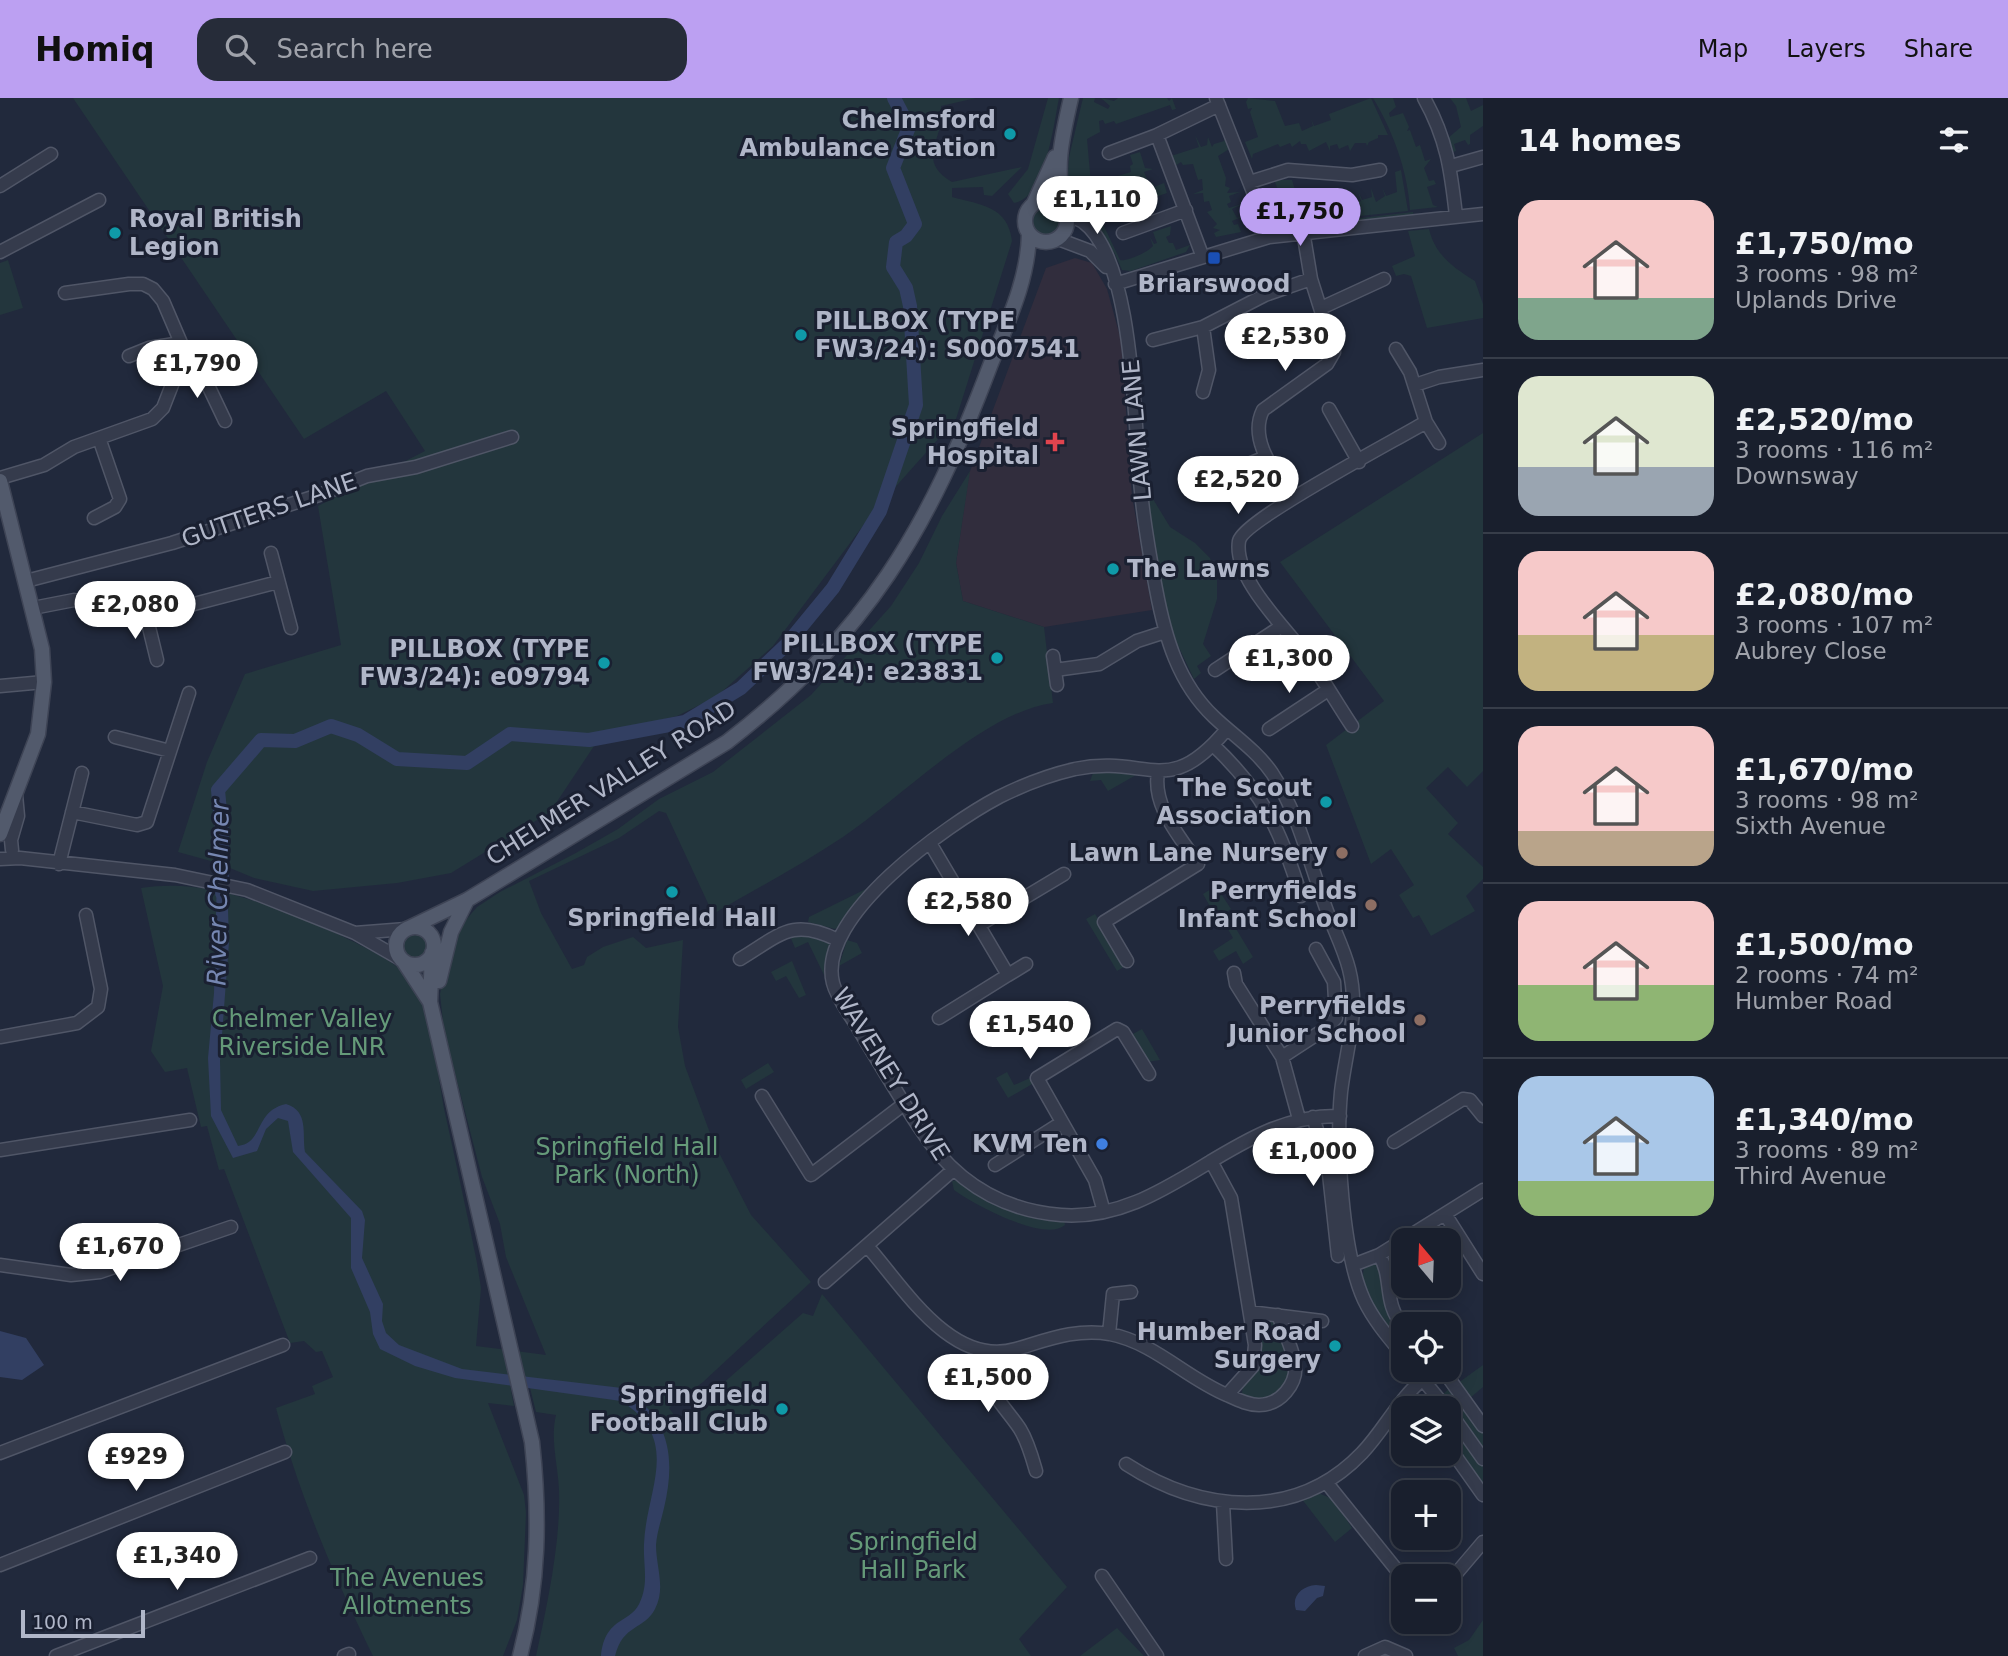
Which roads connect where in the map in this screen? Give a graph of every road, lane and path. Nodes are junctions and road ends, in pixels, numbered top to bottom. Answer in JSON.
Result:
{"nodes":[{"id":1,"x":1071,"y":98,"type":"edge"},
{"id":2,"x":1424,"y":98,"type":"edge"},
{"id":3,"x":1218,"y":101,"type":"edge"},
{"id":4,"x":1157,"y":135,"type":"junction"},
{"id":5,"x":1059,"y":147,"type":"junction"},
{"id":6,"x":1109,"y":153,"type":"dead end"},
{"id":7,"x":51,"y":154,"type":"dead end"},
{"id":8,"x":1483,"y":157,"type":"edge"},
{"id":9,"x":1451,"y":166,"type":"junction"},
{"id":10,"x":1380,"y":170,"type":"dead end"},
{"id":11,"x":1250,"y":181,"type":"junction"},
{"id":12,"x":0,"y":186,"type":"edge"},
{"id":13,"x":99,"y":200,"type":"dead end"},
{"id":14,"x":1034,"y":203,"type":"junction"},
{"id":15,"x":1186,"y":211,"type":"junction"},
{"id":16,"x":1261,"y":212,"type":"dead end"},
{"id":17,"x":1065,"y":213,"type":"junction"},
{"id":18,"x":1483,"y":214,"type":"edge"},
{"id":19,"x":1456,"y":216,"type":"junction"},
{"id":20,"x":1303,"y":231,"type":"junction"},
{"id":21,"x":1123,"y":233,"type":"dead end"},
{"id":22,"x":1028,"y":234,"type":"junction"},
{"id":23,"x":1054,"y":240,"type":"junction"},
{"id":24,"x":0,"y":252,"type":"edge"},
{"id":25,"x":1202,"y":255,"type":"junction"},
{"id":26,"x":1026,"y":271,"type":"junction"},
{"id":27,"x":1113,"y":278,"type":"junction"},
{"id":28,"x":1311,"y":279,"type":"junction"},
{"id":29,"x":1384,"y":279,"type":"dead end"},
{"id":30,"x":65,"y":293,"type":"dead end"},
{"id":31,"x":1321,"y":307,"type":"junction"},
{"id":32,"x":1203,"y":327,"type":"junction"},
{"id":33,"x":1153,"y":340,"type":"dead end"},
{"id":34,"x":181,"y":342,"type":"junction"},
{"id":35,"x":1396,"y":349,"type":"dead end"},
{"id":36,"x":129,"y":356,"type":"dead end"},
{"id":37,"x":179,"y":367,"type":"junction"},
{"id":38,"x":1483,"y":370,"type":"edge"},
{"id":39,"x":1415,"y":385,"type":"junction"},
{"id":40,"x":1203,"y":392,"type":"dead end"},
{"id":41,"x":1329,"y":409,"type":"dead end"},
{"id":42,"x":225,"y":421,"type":"dead end"},
{"id":43,"x":1426,"y":422,"type":"junction"},
{"id":44,"x":512,"y":437,"type":"dead end"},
{"id":45,"x":99,"y":438,"type":"junction"},
{"id":46,"x":1439,"y":443,"type":"dead end"},
{"id":47,"x":1266,"y":457,"type":"junction"},
{"id":48,"x":1359,"y":462,"type":"junction"},
{"id":49,"x":1192,"y":476,"type":"dead end"},
{"id":50,"x":0,"y":479,"type":"edge"},
{"id":51,"x":1291,"y":497,"type":"junction"},
{"id":52,"x":94,"y":518,"type":"dead end"},
{"id":53,"x":271,"y":553,"type":"dead end"},
{"id":54,"x":26,"y":581,"type":"junction"},
{"id":55,"x":278,"y":582,"type":"junction"},
{"id":56,"x":33,"y":608,"type":"junction"},
{"id":57,"x":146,"y":615,"type":"junction"},
{"id":58,"x":1282,"y":626,"type":"junction"},
{"id":59,"x":291,"y":628,"type":"dead end"},
{"id":60,"x":1165,"y":632,"type":"junction"},
{"id":61,"x":157,"y":660,"type":"dead end"},
{"id":62,"x":1215,"y":670,"type":"dead end"},
{"id":63,"x":44,"y":682,"type":"junction"},
{"id":64,"x":1057,"y":685,"type":"dead end"},
{"id":65,"x":0,"y":686,"type":"edge"},
{"id":66,"x":1328,"y":690,"type":"junction"},
{"id":67,"x":190,"y":693,"type":"dead end"},
{"id":68,"x":1352,"y":726,"type":"dead end"},
{"id":69,"x":1227,"y":729,"type":"junction"},
{"id":70,"x":1269,"y":729,"type":"dead end"},
{"id":71,"x":115,"y":737,"type":"dead end"},
{"id":72,"x":1213,"y":745,"type":"junction"},
{"id":73,"x":170,"y":751,"type":"junction"},
{"id":74,"x":1158,"y":772,"type":"junction"},
{"id":75,"x":82,"y":773,"type":"dead end"},
{"id":76,"x":16,"y":794,"type":"junction"},
{"id":77,"x":72,"y":812,"type":"junction"},
{"id":78,"x":3,"y":817,"type":"edge"},
{"id":79,"x":0,"y":834,"type":"edge"},
{"id":80,"x":930,"y":843,"type":"junction"},
{"id":81,"x":11,"y":851,"type":"edge"},
{"id":82,"x":0,"y":859,"type":"edge"},
{"id":83,"x":59,"y":864,"type":"junction"},
{"id":84,"x":1064,"y":874,"type":"dead end"},
{"id":85,"x":1301,"y":896,"type":"dead end"},
{"id":86,"x":467,"y":900,"type":"junction"},
{"id":87,"x":86,"y":915,"type":"dead end"},
{"id":88,"x":979,"y":925,"type":"junction"},
{"id":89,"x":407,"y":929,"type":"junction"},
{"id":90,"x":355,"y":933,"type":"junction"},
{"id":91,"x":838,"y":940,"type":"junction"},
{"id":92,"x":1316,"y":949,"type":"dead end"},
{"id":93,"x":433,"y":950,"type":"junction"},
{"id":94,"x":740,"y":959,"type":"dead end"},
{"id":95,"x":403,"y":961,"type":"junction"},
{"id":96,"x":1127,"y":961,"type":"dead end"},
{"id":97,"x":1026,"y":964,"type":"dead end"},
{"id":98,"x":1234,"y":973,"type":"dead end"},
{"id":99,"x":1009,"y":975,"type":"junction"},
{"id":100,"x":430,"y":1002,"type":"junction"},
{"id":101,"x":939,"y":1018,"type":"dead end"},
{"id":102,"x":437,"y":1034,"type":"junction"},
{"id":103,"x":0,"y":1037,"type":"edge"},
{"id":104,"x":1282,"y":1057,"type":"junction"},
{"id":105,"x":1149,"y":1074,"type":"dead end"},
{"id":106,"x":762,"y":1096,"type":"dead end"},
{"id":107,"x":904,"y":1104,"type":"junction"},
{"id":108,"x":1340,"y":1116,"type":"junction"},
{"id":109,"x":1483,"y":1116,"type":"edge"},
{"id":110,"x":1313,"y":1117,"type":"junction"},
{"id":111,"x":1299,"y":1119,"type":"junction"},
{"id":112,"x":190,"y":1120,"type":"dead end"},
{"id":113,"x":1060,"y":1123,"type":"junction"},
{"id":114,"x":1394,"y":1143,"type":"dead end"},
{"id":115,"x":0,"y":1150,"type":"edge"},
{"id":116,"x":1211,"y":1161,"type":"junction"},
{"id":117,"x":995,"y":1165,"type":"dead end"},
{"id":118,"x":953,"y":1170,"type":"junction"},
{"id":119,"x":1483,"y":1191,"type":"edge"},
{"id":120,"x":1104,"y":1212,"type":"junction"},
{"id":121,"x":1445,"y":1214,"type":"junction"},
{"id":122,"x":231,"y":1227,"type":"dead end"},
{"id":123,"x":868,"y":1247,"type":"junction"},
{"id":124,"x":1379,"y":1255,"type":"junction"},
{"id":125,"x":1338,"y":1256,"type":"dead end"},
{"id":126,"x":0,"y":1265,"type":"edge"},
{"id":127,"x":1353,"y":1265,"type":"junction"},
{"id":128,"x":1483,"y":1274,"type":"edge"},
{"id":129,"x":825,"y":1282,"type":"dead end"},
{"id":130,"x":1130,"y":1292,"type":"dead end"},
{"id":131,"x":1250,"y":1312,"type":"junction"},
{"id":132,"x":1395,"y":1312,"type":"edge"},
{"id":133,"x":1278,"y":1315,"type":"junction"},
{"id":134,"x":1322,"y":1321,"type":"dead end"},
{"id":135,"x":1109,"y":1334,"type":"junction"},
{"id":136,"x":1391,"y":1338,"type":"edge"},
{"id":137,"x":283,"y":1345,"type":"dead end"},
{"id":138,"x":982,"y":1352,"type":"junction"},
{"id":139,"x":1425,"y":1382,"type":"edge"},
{"id":140,"x":1452,"y":1382,"type":"edge"},
{"id":141,"x":1227,"y":1395,"type":"junction"},
{"id":142,"x":1436,"y":1396,"type":"edge"},
{"id":143,"x":1391,"y":1421,"type":"edge"},
{"id":144,"x":1483,"y":1426,"type":"edge"},
{"id":145,"x":1461,"y":1428,"type":"edge"},
{"id":146,"x":285,"y":1452,"type":"dead end"},
{"id":147,"x":0,"y":1453,"type":"edge"},
{"id":148,"x":1483,"y":1459,"type":"edge"},
{"id":149,"x":1126,"y":1464,"type":"dead end"},
{"id":150,"x":1461,"y":1464,"type":"edge"},
{"id":151,"x":1036,"y":1471,"type":"dead end"},
{"id":152,"x":1326,"y":1482,"type":"junction"},
{"id":153,"x":1483,"y":1495,"type":"edge"},
{"id":154,"x":1223,"y":1503,"type":"junction"},
{"id":155,"x":1483,"y":1542,"type":"edge"},
{"id":156,"x":310,"y":1558,"type":"dead end"},
{"id":157,"x":1226,"y":1559,"type":"dead end"},
{"id":158,"x":1392,"y":1564,"type":"edge"},
{"id":159,"x":0,"y":1566,"type":"edge"},
{"id":160,"x":1461,"y":1568,"type":"edge"},
{"id":161,"x":1102,"y":1576,"type":"dead end"},
{"id":162,"x":56,"y":1656,"type":"edge"},
{"id":163,"x":520,"y":1656,"type":"edge"},
{"id":164,"x":1157,"y":1656,"type":"edge"},
{"id":165,"x":1365,"y":1656,"type":"edge"},
{"id":166,"x":1406,"y":1656,"type":"edge"}],
"edges":[{"from":1,"to":5,"type":"main road"},
{"from":2,"to":9,"type":"street"},
{"from":3,"to":4,"type":"street"},
{"from":3,"to":11,"type":"street"},
{"from":4,"to":6,"type":"street"},
{"from":4,"to":15,"type":"street"},
{"from":5,"to":14,"type":"main road"},
{"from":5,"to":17,"type":"main road"},
{"from":7,"to":12,"type":"street"},
{"from":8,"to":9,"type":"street"},
{"from":9,"to":19,"type":"street"},
{"from":10,"to":11,"type":"street"},
{"from":11,"to":16,"type":"street"},
{"from":13,"to":24,"type":"street"},
{"from":14,"to":17,"type":"main road"},
{"from":14,"to":22,"type":"main road"},
{"from":15,"to":21,"type":"street"},
{"from":15,"to":25,"type":"street"},
{"from":17,"to":23,"type":"main road"},
{"from":17,"to":27,"type":"street","name":"LAWN LANE"},
{"from":18,"to":19,"type":"street"},
{"from":19,"to":20,"type":"street"},
{"from":20,"to":25,"type":"street"},
{"from":20,"to":28,"type":"street"},
{"from":22,"to":23,"type":"main road"},
{"from":22,"to":26,"type":"main road","name":"CHELMER VALLEY ROAD"},
{"from":23,"to":26,"type":"main road","name":"CHELMER VALLEY ROAD"},
{"from":23,"to":27,"type":"street"},
{"from":25,"to":27,"type":"street"},
{"from":26,"to":86,"type":"main road","name":"CHELMER VALLEY ROAD"},
{"from":27,"to":60,"type":"street","name":"LAWN LANE"},
{"from":28,"to":31,"type":"street"},
{"from":28,"to":32,"type":"street"},
{"from":29,"to":31,"type":"street"},
{"from":30,"to":34,"type":"street"},
{"from":31,"to":47,"type":"street"},
{"from":32,"to":33,"type":"street"},
{"from":32,"to":40,"type":"street"},
{"from":34,"to":36,"type":"street"},
{"from":34,"to":37,"type":"street"},
{"from":35,"to":39,"type":"street"},
{"from":37,"to":42,"type":"street"},
{"from":37,"to":45,"type":"street"},
{"from":38,"to":39,"type":"street"},
{"from":39,"to":43,"type":"street"},
{"from":41,"to":48,"type":"street"},
{"from":43,"to":46,"type":"street"},
{"from":43,"to":48,"type":"street"},
{"from":44,"to":54,"type":"street","name":"GUTTERS LANE"},
{"from":45,"to":50,"type":"street"},
{"from":45,"to":52,"type":"street"},
{"from":47,"to":49,"type":"street"},
{"from":47,"to":51,"type":"street"},
{"from":48,"to":51,"type":"street"},
{"from":50,"to":54,"type":"main road"},
{"from":51,"to":58,"type":"street"},
{"from":53,"to":55,"type":"street"},
{"from":54,"to":56,"type":"main road"},
{"from":55,"to":57,"type":"street"},
{"from":55,"to":59,"type":"street"},
{"from":56,"to":57,"type":"street"},
{"from":56,"to":63,"type":"main road"},
{"from":57,"to":61,"type":"street"},
{"from":58,"to":62,"type":"street"},
{"from":58,"to":66,"type":"street"},
{"from":60,"to":64,"type":"street"},
{"from":60,"to":69,"type":"street","name":"LAWN LANE"},
{"from":63,"to":65,"type":"street"},
{"from":63,"to":76,"type":"main road"},
{"from":66,"to":68,"type":"street"},
{"from":66,"to":70,"type":"street"},
{"from":67,"to":73,"type":"street"},
{"from":69,"to":72,"type":"street"},
{"from":69,"to":108,"type":"street","name":"LAWN LANE"},
{"from":71,"to":73,"type":"street"},
{"from":72,"to":74,"type":"street"},
{"from":72,"to":85,"type":"street"},
{"from":73,"to":77,"type":"street"},
{"from":74,"to":80,"type":"street"},
{"from":74,"to":96,"type":"street"},
{"from":75,"to":77,"type":"street"},
{"from":76,"to":78,"type":"main road"},
{"from":76,"to":81,"type":"street"},
{"from":77,"to":83,"type":"street"},
{"from":78,"to":79,"type":"main road"},
{"from":80,"to":88,"type":"street"},
{"from":80,"to":91,"type":"street"},
{"from":81,"to":82,"type":"street"},
{"from":81,"to":83,"type":"street"},
{"from":83,"to":90,"type":"street"},
{"from":84,"to":88,"type":"street"},
{"from":86,"to":89,"type":"main road","name":"CHELMER VALLEY ROAD"},
{"from":86,"to":93,"type":"main road","name":"CHELMER VALLEY ROAD"},
{"from":86,"to":102,"type":"main road"},
{"from":87,"to":103,"type":"street"},
{"from":88,"to":99,"type":"street"},
{"from":89,"to":90,"type":"street"},
{"from":89,"to":93,"type":"main road"},
{"from":89,"to":95,"type":"main road"},
{"from":90,"to":95,"type":"street"},
{"from":91,"to":94,"type":"street"},
{"from":91,"to":107,"type":"street","name":"WAVENEY DRIVE"},
{"from":92,"to":104,"type":"street"},
{"from":93,"to":95,"type":"main road"},
{"from":93,"to":100,"type":"main road","name":"CHELMER VALLEY ROAD"},
{"from":95,"to":100,"type":"main road","name":"CHELMER VALLEY ROAD"},
{"from":97,"to":99,"type":"street"},
{"from":98,"to":104,"type":"street"},
{"from":99,"to":101,"type":"street"},
{"from":100,"to":102,"type":"main road","name":"CHELMER VALLEY ROAD"},
{"from":102,"to":163,"type":"main road","name":"CHELMER VALLEY ROAD"},
{"from":104,"to":111,"type":"street"},
{"from":105,"to":113,"type":"street"},
{"from":106,"to":107,"type":"street"},
{"from":107,"to":118,"type":"street","name":"WAVENEY DRIVE"},
{"from":108,"to":110,"type":"street","name":"WAVENEY DRIVE"},
{"from":108,"to":127,"type":"street","name":"LAWN LANE"},
{"from":109,"to":114,"type":"street"},
{"from":110,"to":111,"type":"street","name":"WAVENEY DRIVE"},
{"from":110,"to":125,"type":"street"},
{"from":111,"to":116,"type":"street","name":"WAVENEY DRIVE"},
{"from":112,"to":115,"type":"street"},
{"from":113,"to":117,"type":"street"},
{"from":113,"to":120,"type":"street"},
{"from":116,"to":120,"type":"street","name":"WAVENEY DRIVE"},
{"from":116,"to":131,"type":"street"},
{"from":118,"to":120,"type":"street","name":"WAVENEY DRIVE"},
{"from":118,"to":123,"type":"street"},
{"from":119,"to":121,"type":"street"},
{"from":121,"to":124,"type":"street"},
{"from":121,"to":128,"type":"street"},
{"from":122,"to":126,"type":"street"},
{"from":123,"to":129,"type":"street"},
{"from":123,"to":138,"type":"street"},
{"from":124,"to":127,"type":"street"},
{"from":124,"to":132,"type":"street"},
{"from":127,"to":136,"type":"street","name":"LAWN LANE"},
{"from":130,"to":135,"type":"street"},
{"from":131,"to":133,"type":"street"},
{"from":131,"to":141,"type":"street"},
{"from":133,"to":134,"type":"street"},
{"from":133,"to":141,"type":"street"},
{"from":135,"to":138,"type":"street"},
{"from":135,"to":141,"type":"street"},
{"from":137,"to":147,"type":"street"},
{"from":138,"to":151,"type":"street"},
{"from":139,"to":142,"type":"street"},
{"from":140,"to":144,"type":"street"},
{"from":143,"to":152,"type":"street"},
{"from":145,"to":148,"type":"street"},
{"from":146,"to":159,"type":"street"},
{"from":149,"to":154,"type":"street"},
{"from":150,"to":153,"type":"street"},
{"from":152,"to":154,"type":"street"},
{"from":152,"to":158,"type":"street"},
{"from":154,"to":157,"type":"street"},
{"from":155,"to":160,"type":"street"},
{"from":156,"to":162,"type":"street"},
{"from":161,"to":164,"type":"street"},
{"from":165,"to":166,"type":"street"}]}
